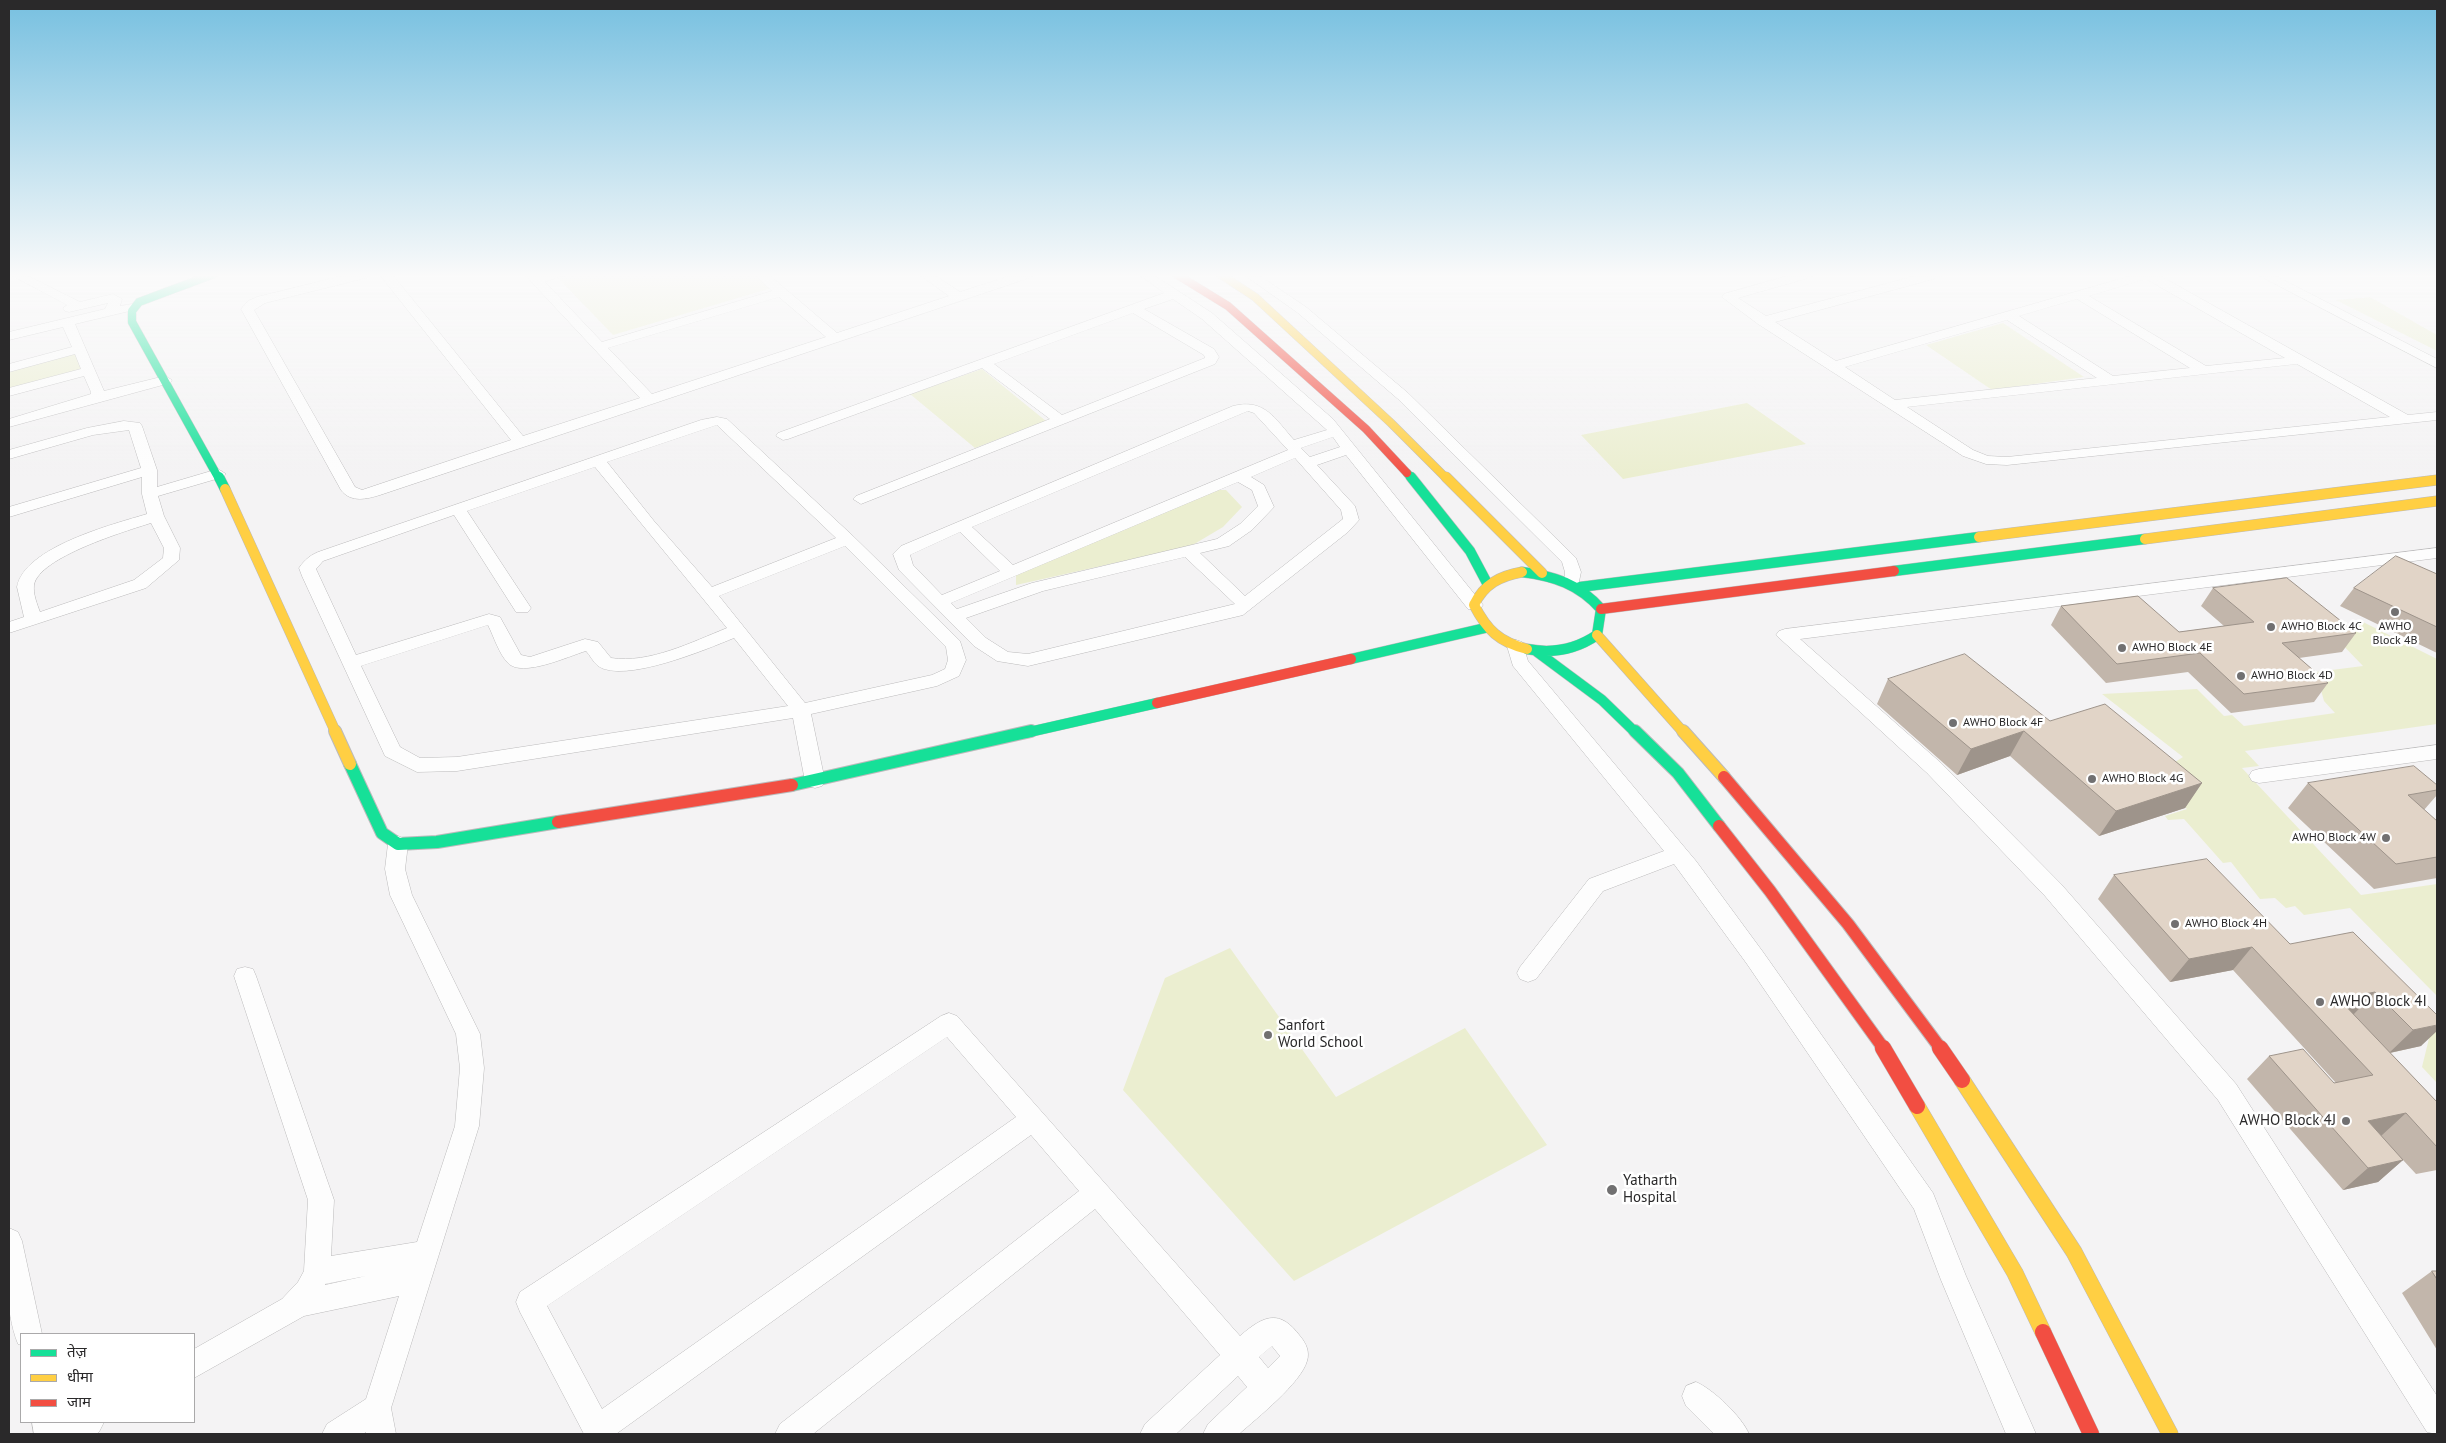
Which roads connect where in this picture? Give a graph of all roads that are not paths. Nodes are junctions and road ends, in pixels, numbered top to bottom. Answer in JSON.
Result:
{"nodes":[{"id":1,"x":76,"y":341,"type":"edge"},
{"id":2,"x":143,"y":341,"type":"edge"},
{"id":3,"x":266,"y":341,"type":"edge"},
{"id":4,"x":439,"y":341,"type":"edge"},
{"id":5,"x":594,"y":341,"type":"edge"},
{"id":6,"x":618,"y":341,"type":"edge"},
{"id":7,"x":824,"y":341,"type":"edge"},
{"id":8,"x":1043,"y":341,"type":"edge"},
{"id":9,"x":1190,"y":341,"type":"edge"},
{"id":10,"x":1235,"y":341,"type":"edge"},
{"id":11,"x":1268,"y":341,"type":"edge"},
{"id":12,"x":1304,"y":341,"type":"edge"},
{"id":13,"x":1339,"y":341,"type":"edge"},
{"id":14,"x":1795,"y":341,"type":"edge"},
{"id":15,"x":1918,"y":341,"type":"edge"},
{"id":16,"x":2049,"y":341,"type":"edge"},
{"id":17,"x":2155,"y":341,"type":"edge"},
{"id":18,"x":2268,"y":341,"type":"edge"},
{"id":19,"x":2393,"y":341,"type":"edge"},
{"id":20,"x":599,"y":347,"type":"junction"},
{"id":21,"x":80,"y":349,"type":"junction"},
{"id":22,"x":2301,"y":360,"type":"junction"},
{"id":23,"x":984,"y":363,"type":"junction"},
{"id":24,"x":2437,"y":364,"type":"edge"},
{"id":25,"x":1833,"y":366,"type":"junction"},
{"id":26,"x":9,"y":368,"type":"edge"},
{"id":27,"x":89,"y":371,"type":"junction"},
{"id":28,"x":2205,"y":371,"type":"junction"},
{"id":29,"x":165,"y":380,"type":"junction"},
{"id":30,"x":2111,"y":381,"type":"junction"},
{"id":31,"x":9,"y":392,"type":"edge"},
{"id":32,"x":97,"y":397,"type":"junction"},
{"id":33,"x":650,"y":400,"type":"junction"},
{"id":34,"x":1894,"y":404,"type":"junction"},
{"id":35,"x":2437,"y":416,"type":"edge"},
{"id":36,"x":2405,"y":419,"type":"junction"},
{"id":37,"x":1061,"y":421,"type":"junction"},
{"id":38,"x":9,"y":423,"type":"edge"},
{"id":39,"x":1335,"y":432,"type":"junction"},
{"id":40,"x":783,"y":436,"type":"dead end"},
{"id":41,"x":520,"y":442,"type":"junction"},
{"id":42,"x":1349,"y":449,"type":"junction"},
{"id":43,"x":1298,"y":453,"type":"junction"},
{"id":44,"x":9,"y":455,"type":"edge"},
{"id":45,"x":598,"y":461,"type":"junction"},
{"id":46,"x":149,"y":470,"type":"junction"},
{"id":47,"x":218,"y":474,"type":"junction"},
{"id":48,"x":1239,"y":476,"type":"junction"},
{"id":49,"x":2437,"y":480,"type":"edge"},
{"id":50,"x":150,"y":494,"type":"junction"},
{"id":51,"x":861,"y":499,"type":"dead end"},
{"id":52,"x":2437,"y":502,"type":"edge"},
{"id":53,"x":458,"y":509,"type":"junction"},
{"id":54,"x":9,"y":512,"type":"edge"},
{"id":55,"x":156,"y":516,"type":"junction"},
{"id":56,"x":962,"y":526,"type":"junction"},
{"id":57,"x":847,"y":539,"type":"junction"},
{"id":58,"x":1189,"y":552,"type":"junction"},
{"id":59,"x":2437,"y":553,"type":"edge"},
{"id":60,"x":1011,"y":572,"type":"junction"},
{"id":61,"x":1542,"y":573,"type":"junction"},
{"id":62,"x":1487,"y":583,"type":"junction"},
{"id":63,"x":1576,"y":584,"type":"junction"},
{"id":64,"x":709,"y":594,"type":"junction"},
{"id":65,"x":940,"y":602,"type":"junction"},
{"id":66,"x":1474,"y":605,"type":"junction"},
{"id":67,"x":1245,"y":606,"type":"junction"},
{"id":68,"x":522,"y":608,"type":"dead end"},
{"id":69,"x":1602,"y":609,"type":"junction"},
{"id":70,"x":954,"y":616,"type":"junction"},
{"id":71,"x":34,"y":620,"type":"junction"},
{"id":72,"x":9,"y":628,"type":"edge"},
{"id":73,"x":1485,"y":628,"type":"junction"},
{"id":74,"x":738,"y":630,"type":"junction"},
{"id":75,"x":1597,"y":635,"type":"junction"},
{"id":76,"x":1526,"y":649,"type":"junction"},
{"id":77,"x":351,"y":664,"type":"junction"},
{"id":78,"x":801,"y":710,"type":"junction"},
{"id":79,"x":2437,"y":752,"type":"edge"},
{"id":80,"x":2259,"y":776,"type":"dead end"},
{"id":81,"x":814,"y":781,"type":"junction"},
{"id":82,"x":398,"y":844,"type":"junction"},
{"id":83,"x":1678,"y":854,"type":"junction"},
{"id":84,"x":1528,"y":973,"type":"dead end"},
{"id":85,"x":245,"y":976,"type":"dead end"},
{"id":86,"x":1033,"y":1119,"type":"junction"},
{"id":87,"x":1097,"y":1192,"type":"junction"},
{"id":88,"x":9,"y":1241,"type":"edge"},
{"id":89,"x":425,"y":1253,"type":"junction"},
{"id":90,"x":317,"y":1272,"type":"junction"},
{"id":91,"x":417,"y":1279,"type":"junction"},
{"id":92,"x":298,"y":1304,"type":"junction"},
{"id":93,"x":28,"y":1333,"type":"edge"},
{"id":94,"x":1241,"y":1356,"type":"junction"},
{"id":95,"x":195,"y":1363,"type":"edge"},
{"id":96,"x":1267,"y":1388,"type":"junction"},
{"id":97,"x":1696,"y":1396,"type":"dead end"},
{"id":98,"x":379,"y":1421,"type":"edge"},
{"id":99,"x":2437,"y":1422,"type":"edge"},
{"id":100,"x":87,"y":1423,"type":"edge"},
{"id":101,"x":599,"y":1432,"type":"edge"},
{"id":102,"x":66,"y":1434,"type":"edge"},
{"id":103,"x":337,"y":1434,"type":"edge"},
{"id":104,"x":790,"y":1434,"type":"edge"},
{"id":105,"x":1155,"y":1434,"type":"edge"},
{"id":106,"x":1218,"y":1434,"type":"edge"},
{"id":107,"x":1734,"y":1434,"type":"edge"},
{"id":108,"x":2021,"y":1434,"type":"edge"},
{"id":109,"x":2091,"y":1434,"type":"edge"},
{"id":110,"x":2170,"y":1434,"type":"edge"}],
"edges":[{"from":1,"to":21,"type":"street"},
{"from":2,"to":29,"type":"street"},
{"from":3,"to":41,"type":"street"},
{"from":4,"to":41,"type":"street"},
{"from":5,"to":20,"type":"street"},
{"from":6,"to":20,"type":"street"},
{"from":7,"to":33,"type":"street"},
{"from":8,"to":23,"type":"street"},
{"from":9,"to":37,"type":"street"},
{"from":10,"to":39,"type":"street"},
{"from":11,"to":62,"type":"street"},
{"from":12,"to":61,"type":"street"},
{"from":13,"to":63,"type":"street"},
{"from":14,"to":25,"type":"street"},
{"from":15,"to":25,"type":"street"},
{"from":16,"to":30,"type":"street"},
{"from":17,"to":28,"type":"street"},
{"from":18,"to":22,"type":"street"},
{"from":19,"to":24,"type":"street"},
{"from":20,"to":33,"type":"street"},
{"from":21,"to":26,"type":"street"},
{"from":21,"to":27,"type":"street"},
{"from":22,"to":28,"type":"street"},
{"from":22,"to":36,"type":"street"},
{"from":23,"to":37,"type":"street"},
{"from":23,"to":40,"type":"street"},
{"from":25,"to":34,"type":"street"},
{"from":27,"to":31,"type":"street"},
{"from":27,"to":32,"type":"street"},
{"from":28,"to":30,"type":"street"},
{"from":29,"to":32,"type":"street"},
{"from":29,"to":47,"type":"street"},
{"from":30,"to":34,"type":"street"},
{"from":32,"to":38,"type":"street"},
{"from":33,"to":41,"type":"street"},
{"from":34,"to":36,"type":"street"},
{"from":35,"to":36,"type":"street"},
{"from":37,"to":51,"type":"street"},
{"from":39,"to":42,"type":"street"},
{"from":39,"to":43,"type":"street"},
{"from":42,"to":43,"type":"street"},
{"from":42,"to":66,"type":"street"},
{"from":43,"to":48,"type":"street"},
{"from":43,"to":56,"type":"street"},
{"from":43,"to":67,"type":"street"},
{"from":44,"to":46,"type":"street"},
{"from":45,"to":53,"type":"street"},
{"from":45,"to":57,"type":"street"},
{"from":45,"to":64,"type":"street"},
{"from":46,"to":50,"type":"street"},
{"from":46,"to":54,"type":"street"},
{"from":47,"to":50,"type":"street"},
{"from":47,"to":82,"type":"street"},
{"from":48,"to":58,"type":"street"},
{"from":48,"to":60,"type":"street"},
{"from":49,"to":63,"type":"street"},
{"from":50,"to":55,"type":"street"},
{"from":52,"to":69,"type":"street"},
{"from":53,"to":68,"type":"street"},
{"from":53,"to":77,"type":"street"},
{"from":55,"to":71,"type":"street"},
{"from":55,"to":71,"type":"street"},
{"from":56,"to":60,"type":"street"},
{"from":56,"to":65,"type":"street"},
{"from":57,"to":64,"type":"street"},
{"from":57,"to":78,"type":"street"},
{"from":58,"to":67,"type":"street"},
{"from":58,"to":70,"type":"street"},
{"from":59,"to":99,"type":"street"},
{"from":60,"to":65,"type":"street"},
{"from":61,"to":62,"type":"street"},
{"from":61,"to":63,"type":"street"},
{"from":62,"to":66,"type":"street"},
{"from":63,"to":69,"type":"street"},
{"from":64,"to":74,"type":"street"},
{"from":65,"to":70,"type":"street"},
{"from":66,"to":73,"type":"street"},
{"from":67,"to":70,"type":"street"},
{"from":69,"to":75,"type":"street"},
{"from":71,"to":72,"type":"street"},
{"from":73,"to":76,"type":"street"},
{"from":73,"to":81,"type":"street"},
{"from":74,"to":77,"type":"street"},
{"from":74,"to":78,"type":"street"},
{"from":75,"to":76,"type":"street"},
{"from":75,"to":110,"type":"street"},
{"from":76,"to":83,"type":"street"},
{"from":76,"to":109,"type":"street"},
{"from":77,"to":78,"type":"street"},
{"from":78,"to":81,"type":"street"},
{"from":79,"to":80,"type":"street"},
{"from":81,"to":82,"type":"street"},
{"from":82,"to":89,"type":"street"},
{"from":83,"to":84,"type":"street"},
{"from":83,"to":108,"type":"street"},
{"from":85,"to":90,"type":"street"},
{"from":86,"to":87,"type":"street"},
{"from":86,"to":101,"type":"street"},
{"from":86,"to":101,"type":"street"},
{"from":87,"to":94,"type":"street"},
{"from":87,"to":104,"type":"street"},
{"from":88,"to":93,"type":"street"},
{"from":89,"to":90,"type":"street"},
{"from":89,"to":91,"type":"street"},
{"from":90,"to":92,"type":"street"},
{"from":91,"to":92,"type":"street"},
{"from":91,"to":98,"type":"street"},
{"from":92,"to":95,"type":"street"},
{"from":94,"to":96,"type":"street"},
{"from":94,"to":96,"type":"street"},
{"from":94,"to":105,"type":"street"},
{"from":96,"to":106,"type":"street"},
{"from":97,"to":107,"type":"street"},
{"from":98,"to":103,"type":"street"},
{"from":100,"to":102,"type":"street"}]}
